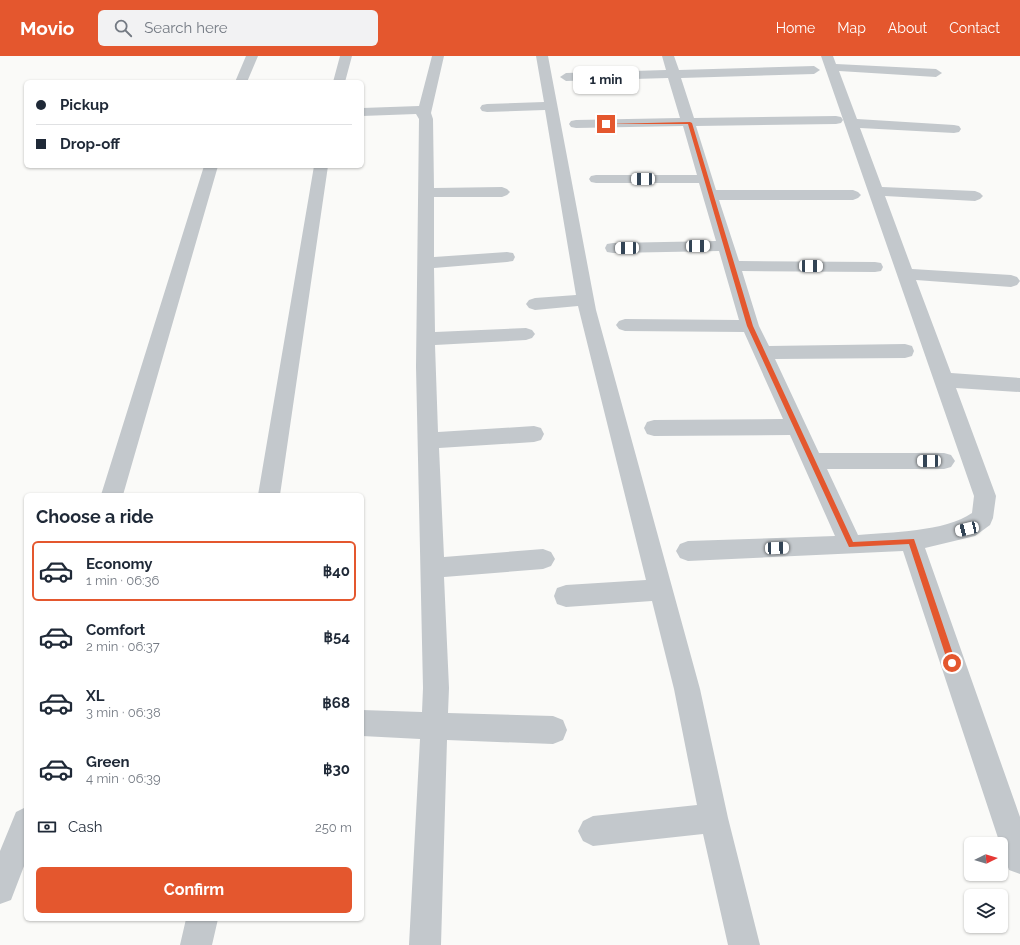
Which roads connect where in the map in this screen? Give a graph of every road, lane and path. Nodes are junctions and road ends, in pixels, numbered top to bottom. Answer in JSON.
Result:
{"nodes":[{"id":1,"x":252,"y":56,"type":"edge"},
{"id":2,"x":346,"y":56,"type":"edge"},
{"id":3,"x":438,"y":56,"type":"edge"},
{"id":4,"x":542,"y":56,"type":"edge"},
{"id":5,"x":668,"y":56,"type":"edge"},
{"id":6,"x":829,"y":61,"type":"edge"},
{"id":7,"x":814,"y":70,"type":"dead end"},
{"id":8,"x":936,"y":73,"type":"dead end"},
{"id":9,"x":674,"y":74,"type":"junction"},
{"id":10,"x":566,"y":77,"type":"dead end"},
{"id":11,"x":242,"y":80,"type":"edge"},
{"id":12,"x":340,"y":80,"type":"edge"},
{"id":13,"x":551,"y":106,"type":"junction"},
{"id":14,"x":487,"y":108,"type":"dead end"},
{"id":15,"x":364,"y":112,"type":"edge"},
{"id":16,"x":424,"y":113,"type":"junction"},
{"id":17,"x":844,"y":122,"type":"junction"},
{"id":18,"x":690,"y":123,"type":"junction"},
{"id":19,"x":576,"y":124,"type":"dead end"},
{"id":20,"x":954,"y":129,"type":"dead end"},
{"id":21,"x":210,"y":168,"type":"edge"},
{"id":22,"x":321,"y":168,"type":"edge"},
{"id":23,"x":596,"y":179,"type":"dead end"},
{"id":24,"x":708,"y":187,"type":"junction"},
{"id":25,"x":875,"y":191,"type":"junction"},
{"id":26,"x":502,"y":192,"type":"dead end"},
{"id":27,"x":426,"y":193,"type":"junction"},
{"id":28,"x":853,"y":195,"type":"dead end"},
{"id":29,"x":975,"y":196,"type":"dead end"},
{"id":30,"x":726,"y":246,"type":"junction"},
{"id":31,"x":613,"y":248,"type":"dead end"},
{"id":32,"x":507,"y":257,"type":"dead end"},
{"id":33,"x":426,"y":263,"type":"junction"},
{"id":34,"x":732,"y":266,"type":"junction"},
{"id":35,"x":875,"y":267,"type":"dead end"},
{"id":36,"x":905,"y":274,"type":"junction"},
{"id":37,"x":1011,"y":281,"type":"dead end"},
{"id":38,"x":585,"y":300,"type":"junction"},
{"id":39,"x":535,"y":304,"type":"dead end"},
{"id":40,"x":625,"y":326,"type":"dead end"},
{"id":41,"x":750,"y":326,"type":"junction"},
{"id":42,"x":526,"y":334,"type":"dead end"},
{"id":43,"x":426,"y":339,"type":"junction"},
{"id":44,"x":905,"y":351,"type":"dead end"},
{"id":45,"x":762,"y":353,"type":"junction"},
{"id":46,"x":942,"y":380,"type":"junction"},
{"id":47,"x":1020,"y":385,"type":"edge"},
{"id":48,"x":797,"y":427,"type":"junction"},
{"id":49,"x":654,"y":428,"type":"dead end"},
{"id":50,"x":534,"y":434,"type":"dead end"},
{"id":51,"x":429,"y":441,"type":"junction"},
{"id":52,"x":812,"y":461,"type":"junction"},
{"id":53,"x":944,"y":461,"type":"dead end"},
{"id":54,"x":113,"y":493,"type":"edge"},
{"id":55,"x":269,"y":493,"type":"edge"},
{"id":56,"x":911,"y":541,"type":"junction"},
{"id":57,"x":851,"y":545,"type":"junction"},
{"id":58,"x":688,"y":551,"type":"dead end"},
{"id":59,"x":543,"y":559,"type":"dead end"},
{"id":60,"x":432,"y":568,"type":"junction"},
{"id":61,"x":661,"y":590,"type":"junction"},
{"id":62,"x":566,"y":596,"type":"dead end"},
{"id":63,"x":364,"y":723,"type":"edge"},
{"id":64,"x":435,"y":724,"type":"junction"},
{"id":65,"x":553,"y":730,"type":"dead end"},
{"id":66,"x":714,"y":818,"type":"junction"},
{"id":67,"x":24,"y":827,"type":"edge"},
{"id":68,"x":593,"y":831,"type":"dead end"},
{"id":69,"x":1020,"y":859,"type":"edge"},
{"id":70,"x":0,"y":889,"type":"edge"},
{"id":71,"x":202,"y":921,"type":"edge"},
{"id":72,"x":196,"y":945,"type":"edge"},
{"id":73,"x":425,"y":945,"type":"edge"},
{"id":74,"x":744,"y":945,"type":"edge"}],
"edges":[{"from":1,"to":11,"type":"street"},
{"from":2,"to":12,"type":"street"},
{"from":3,"to":16,"type":"street"},
{"from":4,"to":13,"type":"street"},
{"from":5,"to":9,"type":"street"},
{"from":6,"to":8,"type":"street"},
{"from":6,"to":17,"type":"street"},
{"from":7,"to":9,"type":"street"},
{"from":9,"to":10,"type":"street"},
{"from":9,"to":18,"type":"street"},
{"from":13,"to":14,"type":"street"},
{"from":13,"to":38,"type":"street"},
{"from":15,"to":16,"type":"street"},
{"from":16,"to":27,"type":"street"},
{"from":17,"to":18,"type":"street"},
{"from":17,"to":20,"type":"street"},
{"from":17,"to":25,"type":"street"},
{"from":18,"to":19,"type":"street"},
{"from":18,"to":24,"type":"street"},
{"from":21,"to":54,"type":"street"},
{"from":22,"to":55,"type":"street"},
{"from":23,"to":24,"type":"street"},
{"from":24,"to":28,"type":"street"},
{"from":24,"to":30,"type":"street"},
{"from":25,"to":29,"type":"street"},
{"from":25,"to":36,"type":"street"},
{"from":26,"to":27,"type":"street"},
{"from":27,"to":33,"type":"street"},
{"from":30,"to":31,"type":"street"},
{"from":30,"to":34,"type":"street"},
{"from":32,"to":33,"type":"street"},
{"from":33,"to":43,"type":"street"},
{"from":34,"to":35,"type":"street"},
{"from":34,"to":41,"type":"street"},
{"from":36,"to":37,"type":"street"},
{"from":36,"to":46,"type":"street"},
{"from":38,"to":39,"type":"street"},
{"from":38,"to":61,"type":"street"},
{"from":40,"to":41,"type":"street"},
{"from":41,"to":45,"type":"street"},
{"from":42,"to":43,"type":"street"},
{"from":43,"to":51,"type":"street"},
{"from":44,"to":45,"type":"street"},
{"from":45,"to":48,"type":"street"},
{"from":46,"to":47,"type":"street"},
{"from":46,"to":56,"type":"street"},
{"from":48,"to":49,"type":"street"},
{"from":48,"to":52,"type":"street"},
{"from":50,"to":51,"type":"street"},
{"from":51,"to":60,"type":"street"},
{"from":52,"to":53,"type":"street"},
{"from":52,"to":57,"type":"street"},
{"from":56,"to":57,"type":"street"},
{"from":56,"to":69,"type":"street"},
{"from":57,"to":58,"type":"street"},
{"from":59,"to":60,"type":"street"},
{"from":60,"to":64,"type":"street"},
{"from":61,"to":62,"type":"street"},
{"from":61,"to":66,"type":"street"},
{"from":63,"to":64,"type":"street"},
{"from":64,"to":65,"type":"street"},
{"from":64,"to":73,"type":"street"},
{"from":66,"to":68,"type":"street"},
{"from":66,"to":74,"type":"street"},
{"from":67,"to":70,"type":"street"},
{"from":71,"to":72,"type":"street"}]}
